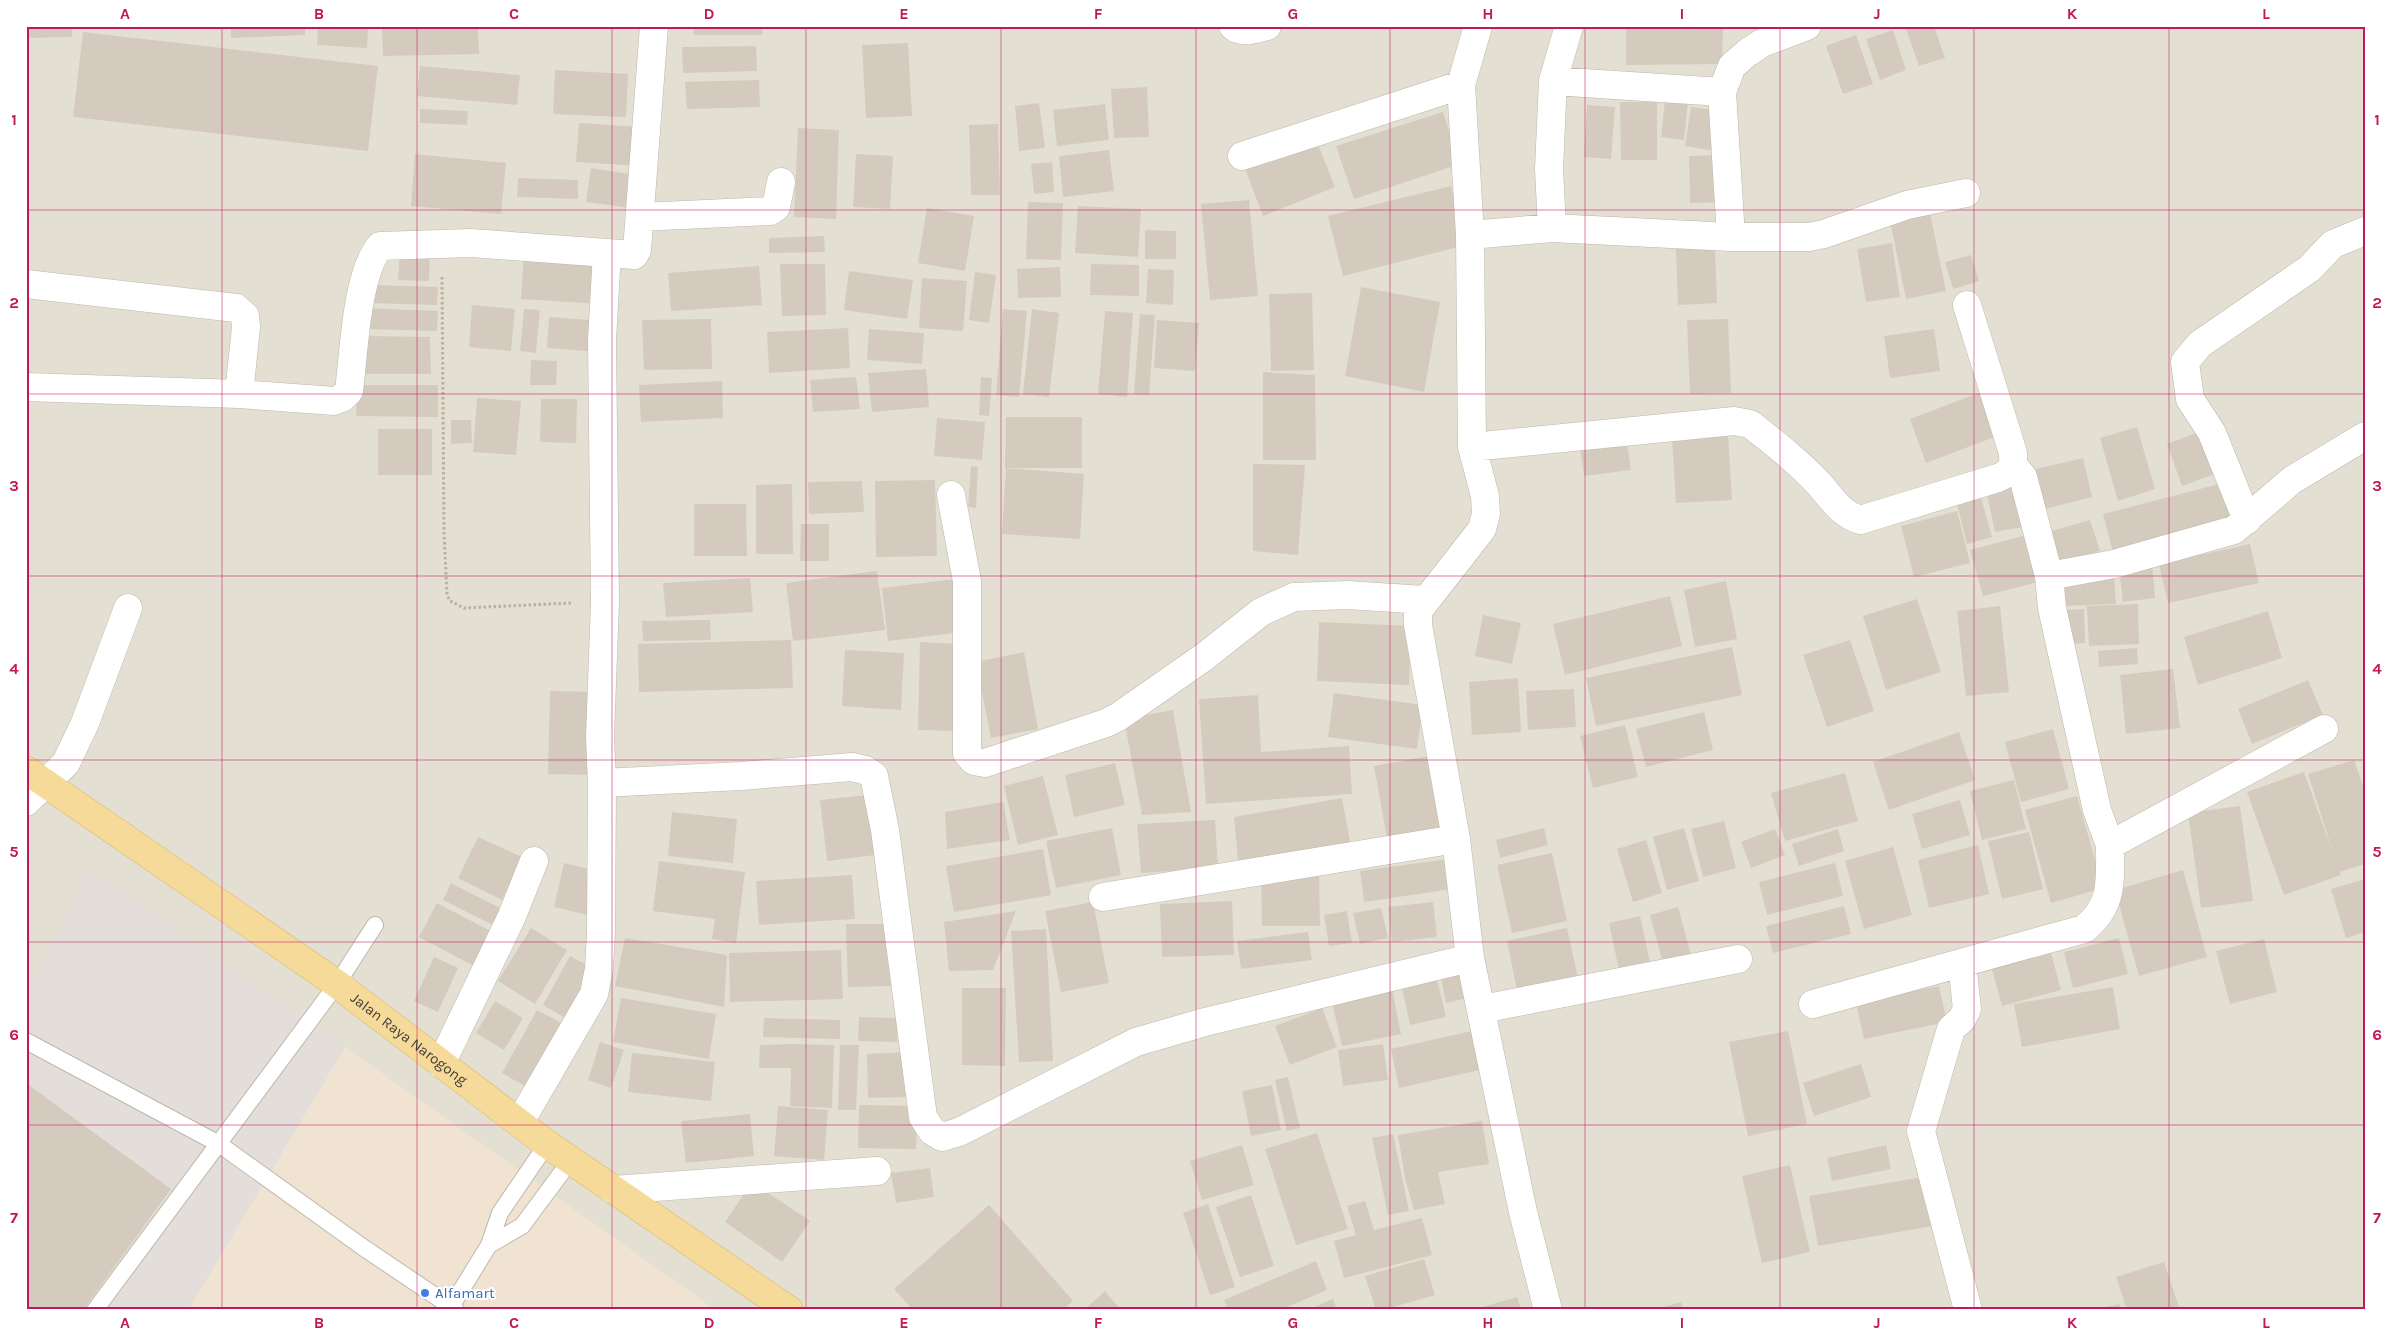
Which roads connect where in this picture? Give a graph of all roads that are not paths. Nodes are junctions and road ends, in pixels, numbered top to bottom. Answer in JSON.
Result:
{"nodes":[{"id":1,"x":654,"y":26,"type":"edge"},
{"id":2,"x":1233,"y":26,"type":"edge"},
{"id":3,"x":1267,"y":26,"type":"edge"},
{"id":4,"x":1478,"y":26,"type":"edge"},
{"id":5,"x":1569,"y":26,"type":"edge"},
{"id":6,"x":1806,"y":26,"type":"edge"},
{"id":7,"x":1553,"y":81,"type":"junction"},
{"id":8,"x":1461,"y":85,"type":"junction"},
{"id":9,"x":1722,"y":92,"type":"junction"},
{"id":10,"x":1242,"y":156,"type":"dead end"},
{"id":11,"x":781,"y":182,"type":"dead end"},
{"id":12,"x":1966,"y":193,"type":"dead end"},
{"id":13,"x":640,"y":217,"type":"junction"},
{"id":14,"x":1552,"y":228,"type":"junction"},
{"id":15,"x":2365,"y":231,"type":"edge"},
{"id":16,"x":1470,"y":235,"type":"junction"},
{"id":17,"x":1731,"y":237,"type":"junction"},
{"id":18,"x":607,"y":253,"type":"junction"},
{"id":19,"x":26,"y":284,"type":"edge"},
{"id":20,"x":1967,"y":305,"type":"dead end"},
{"id":21,"x":26,"y":387,"type":"edge"},
{"id":22,"x":239,"y":394,"type":"junction"},
{"id":23,"x":2365,"y":436,"type":"edge"},
{"id":24,"x":1472,"y":447,"type":"junction"},
{"id":25,"x":2014,"y":466,"type":"junction"},
{"id":26,"x":951,"y":495,"type":"dead end"},
{"id":27,"x":2247,"y":520,"type":"junction"},
{"id":28,"x":2048,"y":576,"type":"junction"},
{"id":29,"x":1425,"y":600,"type":"junction"},
{"id":30,"x":128,"y":608,"type":"dead end"},
{"id":31,"x":2324,"y":729,"type":"dead end"},
{"id":32,"x":602,"y":783,"type":"junction"},
{"id":33,"x":33,"y":786,"type":"edge"},
{"id":34,"x":1456,"y":839,"type":"junction"},
{"id":35,"x":2110,"y":845,"type":"junction"},
{"id":36,"x":534,"y":861,"type":"dead end"},
{"id":37,"x":1103,"y":898,"type":"dead end"},
{"id":38,"x":375,"y":925,"type":"dead end"},
{"id":39,"x":1470,"y":958,"type":"junction"},
{"id":40,"x":1738,"y":959,"type":"dead end"},
{"id":41,"x":1962,"y":963,"type":"junction"},
{"id":42,"x":337,"y":984,"type":"junction"},
{"id":43,"x":1813,"y":1004,"type":"dead end"},
{"id":44,"x":1482,"y":1009,"type":"junction"},
{"id":45,"x":26,"y":1041,"type":"edge"},
{"id":46,"x":441,"y":1064,"type":"junction"},
{"id":47,"x":520,"y":1122,"type":"junction"},
{"id":48,"x":218,"y":1144,"type":"junction"},
{"id":49,"x":547,"y":1144,"type":"junction"},
{"id":50,"x":572,"y":1160,"type":"junction"},
{"id":51,"x":877,"y":1171,"type":"dead end"},
{"id":52,"x":613,"y":1190,"type":"junction"},
{"id":53,"x":489,"y":1245,"type":"junction"},
{"id":54,"x":452,"y":1309,"type":"edge"},
{"id":55,"x":95,"y":1310,"type":"edge"},
{"id":56,"x":789,"y":1310,"type":"edge"},
{"id":57,"x":1548,"y":1310,"type":"edge"},
{"id":58,"x":1968,"y":1310,"type":"edge"}],
"edges":[{"from":1,"to":13,"type":"street"},
{"from":2,"to":3,"type":"street"},
{"from":4,"to":8,"type":"street"},
{"from":5,"to":7,"type":"street"},
{"from":6,"to":9,"type":"street"},
{"from":7,"to":9,"type":"street"},
{"from":7,"to":14,"type":"street"},
{"from":8,"to":10,"type":"street"},
{"from":8,"to":16,"type":"street"},
{"from":9,"to":17,"type":"street"},
{"from":11,"to":13,"type":"street"},
{"from":12,"to":17,"type":"street"},
{"from":13,"to":18,"type":"street"},
{"from":14,"to":16,"type":"street"},
{"from":14,"to":17,"type":"street"},
{"from":15,"to":27,"type":"street"},
{"from":16,"to":24,"type":"street"},
{"from":18,"to":22,"type":"street"},
{"from":18,"to":32,"type":"street"},
{"from":19,"to":22,"type":"street"},
{"from":20,"to":25,"type":"street"},
{"from":21,"to":22,"type":"street"},
{"from":23,"to":27,"type":"street"},
{"from":24,"to":25,"type":"street"},
{"from":24,"to":29,"type":"street"},
{"from":25,"to":28,"type":"street"},
{"from":26,"to":29,"type":"street"},
{"from":27,"to":28,"type":"street"},
{"from":28,"to":35,"type":"street"},
{"from":29,"to":34,"type":"street"},
{"from":30,"to":33,"type":"street"},
{"from":31,"to":35,"type":"street"},
{"from":32,"to":39,"type":"street"},
{"from":32,"to":47,"type":"street"},
{"from":33,"to":42,"type":"main road","name":"Jalan Raya Narogong"},
{"from":34,"to":37,"type":"street"},
{"from":34,"to":39,"type":"street"},
{"from":35,"to":41,"type":"street"},
{"from":36,"to":46,"type":"street"},
{"from":38,"to":42,"type":"lane"},
{"from":39,"to":44,"type":"street"},
{"from":40,"to":44,"type":"street"},
{"from":41,"to":43,"type":"street"},
{"from":41,"to":58,"type":"street"},
{"from":42,"to":46,"type":"main road","name":"Jalan Raya Narogong"},
{"from":42,"to":48,"type":"lane"},
{"from":44,"to":57,"type":"street"},
{"from":45,"to":48,"type":"lane"},
{"from":46,"to":47,"type":"main road","name":"Jalan Raya Narogong"},
{"from":47,"to":49,"type":"main road","name":"Jalan Raya Narogong"},
{"from":48,"to":54,"type":"lane"},
{"from":48,"to":55,"type":"lane"},
{"from":49,"to":50,"type":"main road","name":"Jalan Raya Narogong"},
{"from":49,"to":53,"type":"lane"},
{"from":50,"to":52,"type":"main road","name":"Jalan Raya Narogong"},
{"from":50,"to":53,"type":"lane"},
{"from":51,"to":52,"type":"street"},
{"from":52,"to":56,"type":"main road","name":"Jalan Raya Narogong"},
{"from":53,"to":54,"type":"lane"}]}
